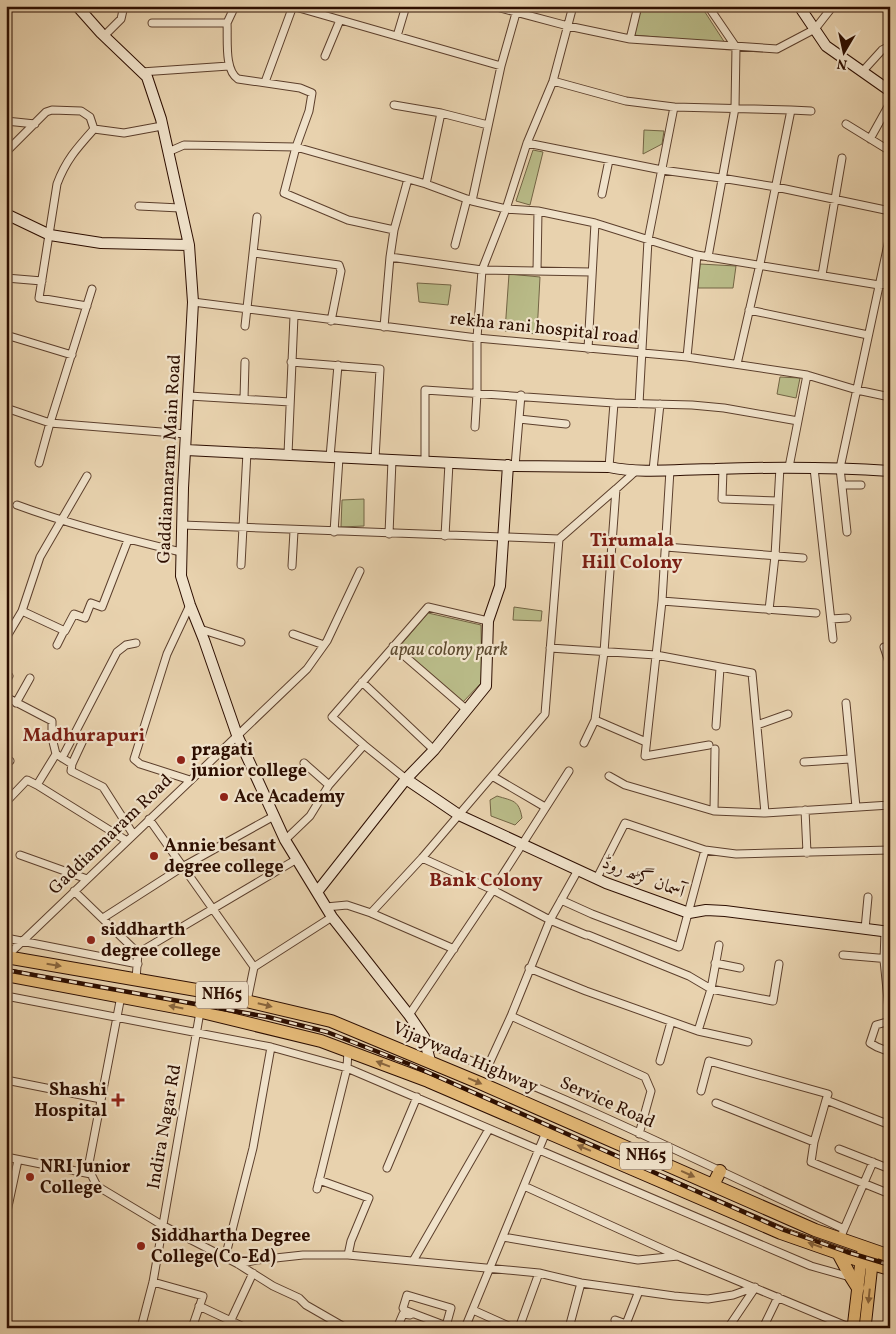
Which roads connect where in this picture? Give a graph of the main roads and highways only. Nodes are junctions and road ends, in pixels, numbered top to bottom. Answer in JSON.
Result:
{"nodes":[{"id":1,"x":6,"y":957,"type":"edge"},
{"id":2,"x":6,"y":975,"type":"edge"},
{"id":3,"x":141,"y":979,"type":"junction"},
{"id":4,"x":142,"y":1001,"type":"junction"},
{"id":5,"x":314,"y":1017,"type":"junction"},
{"id":6,"x":309,"y":1037,"type":"junction"},
{"id":7,"x":620,"y":1144,"type":"junction"},
{"id":8,"x":609,"y":1159,"type":"junction"},
{"id":9,"x":720,"y":1171,"type":"road end"},
{"id":10,"x":713,"y":1185,"type":"junction"},
{"id":11,"x":869,"y":1249,"type":"junction"},
{"id":12,"x":838,"y":1252,"type":"junction"},
{"id":13,"x":890,"y":1256,"type":"edge"},
{"id":14,"x":866,"y":1263,"type":"junction"},
{"id":15,"x":890,"y":1269,"type":"edge"},
{"id":16,"x":854,"y":1282,"type":"junction"},
{"id":17,"x":852,"y":1328,"type":"edge"},
{"id":18,"x":865,"y":1328,"type":"edge"}],
"edges":[{"from":1,"to":3,"type":"highway","name":"Vijaywada Highway","number":"NH65","one_way":true},
{"from":2,"to":4,"type":"highway","name":"Vijaywada Highway","number":"NH65"},
{"from":3,"to":4,"type":"highway"},
{"from":3,"to":5,"type":"highway","name":"Vijaywada Highway","number":"NH65","one_way":true},
{"from":6,"to":4,"type":"highway","name":"Vijaywada Highway","number":"NH65","one_way":true},
{"from":5,"to":6,"type":"highway"},
{"from":5,"to":7,"type":"highway","name":"Vijaywada Highway","number":"NH65","one_way":true},
{"from":8,"to":6,"type":"highway","name":"Vijaywada Highway","number":"NH65","one_way":true},
{"from":7,"to":8,"type":"highway"},
{"from":7,"to":10,"type":"highway","name":"Vijaywada Highway","number":"NH65","one_way":true},
{"from":12,"to":8,"type":"highway","name":"Vijaywada Highway","number":"NH65","one_way":true},
{"from":9,"to":10,"type":"highway"},
{"from":10,"to":11,"type":"highway","name":"Vijaywada Highway","number":"NH65"},
{"from":11,"to":13,"type":"highway","name":"Vijaywada Highway","number":"NH65"},
{"from":11,"to":14,"type":"main road"},
{"from":12,"to":14,"type":"highway","name":"Vijaywada Highway","number":"NH65"},
{"from":12,"to":16,"type":"highway"},
{"from":14,"to":15,"type":"highway","name":"Vijaywada Highway","number":"NH65"},
{"from":14,"to":16,"type":"main road"},
{"from":14,"to":18,"type":"main road","one_way":true},
{"from":16,"to":17,"type":"main road"}]}
